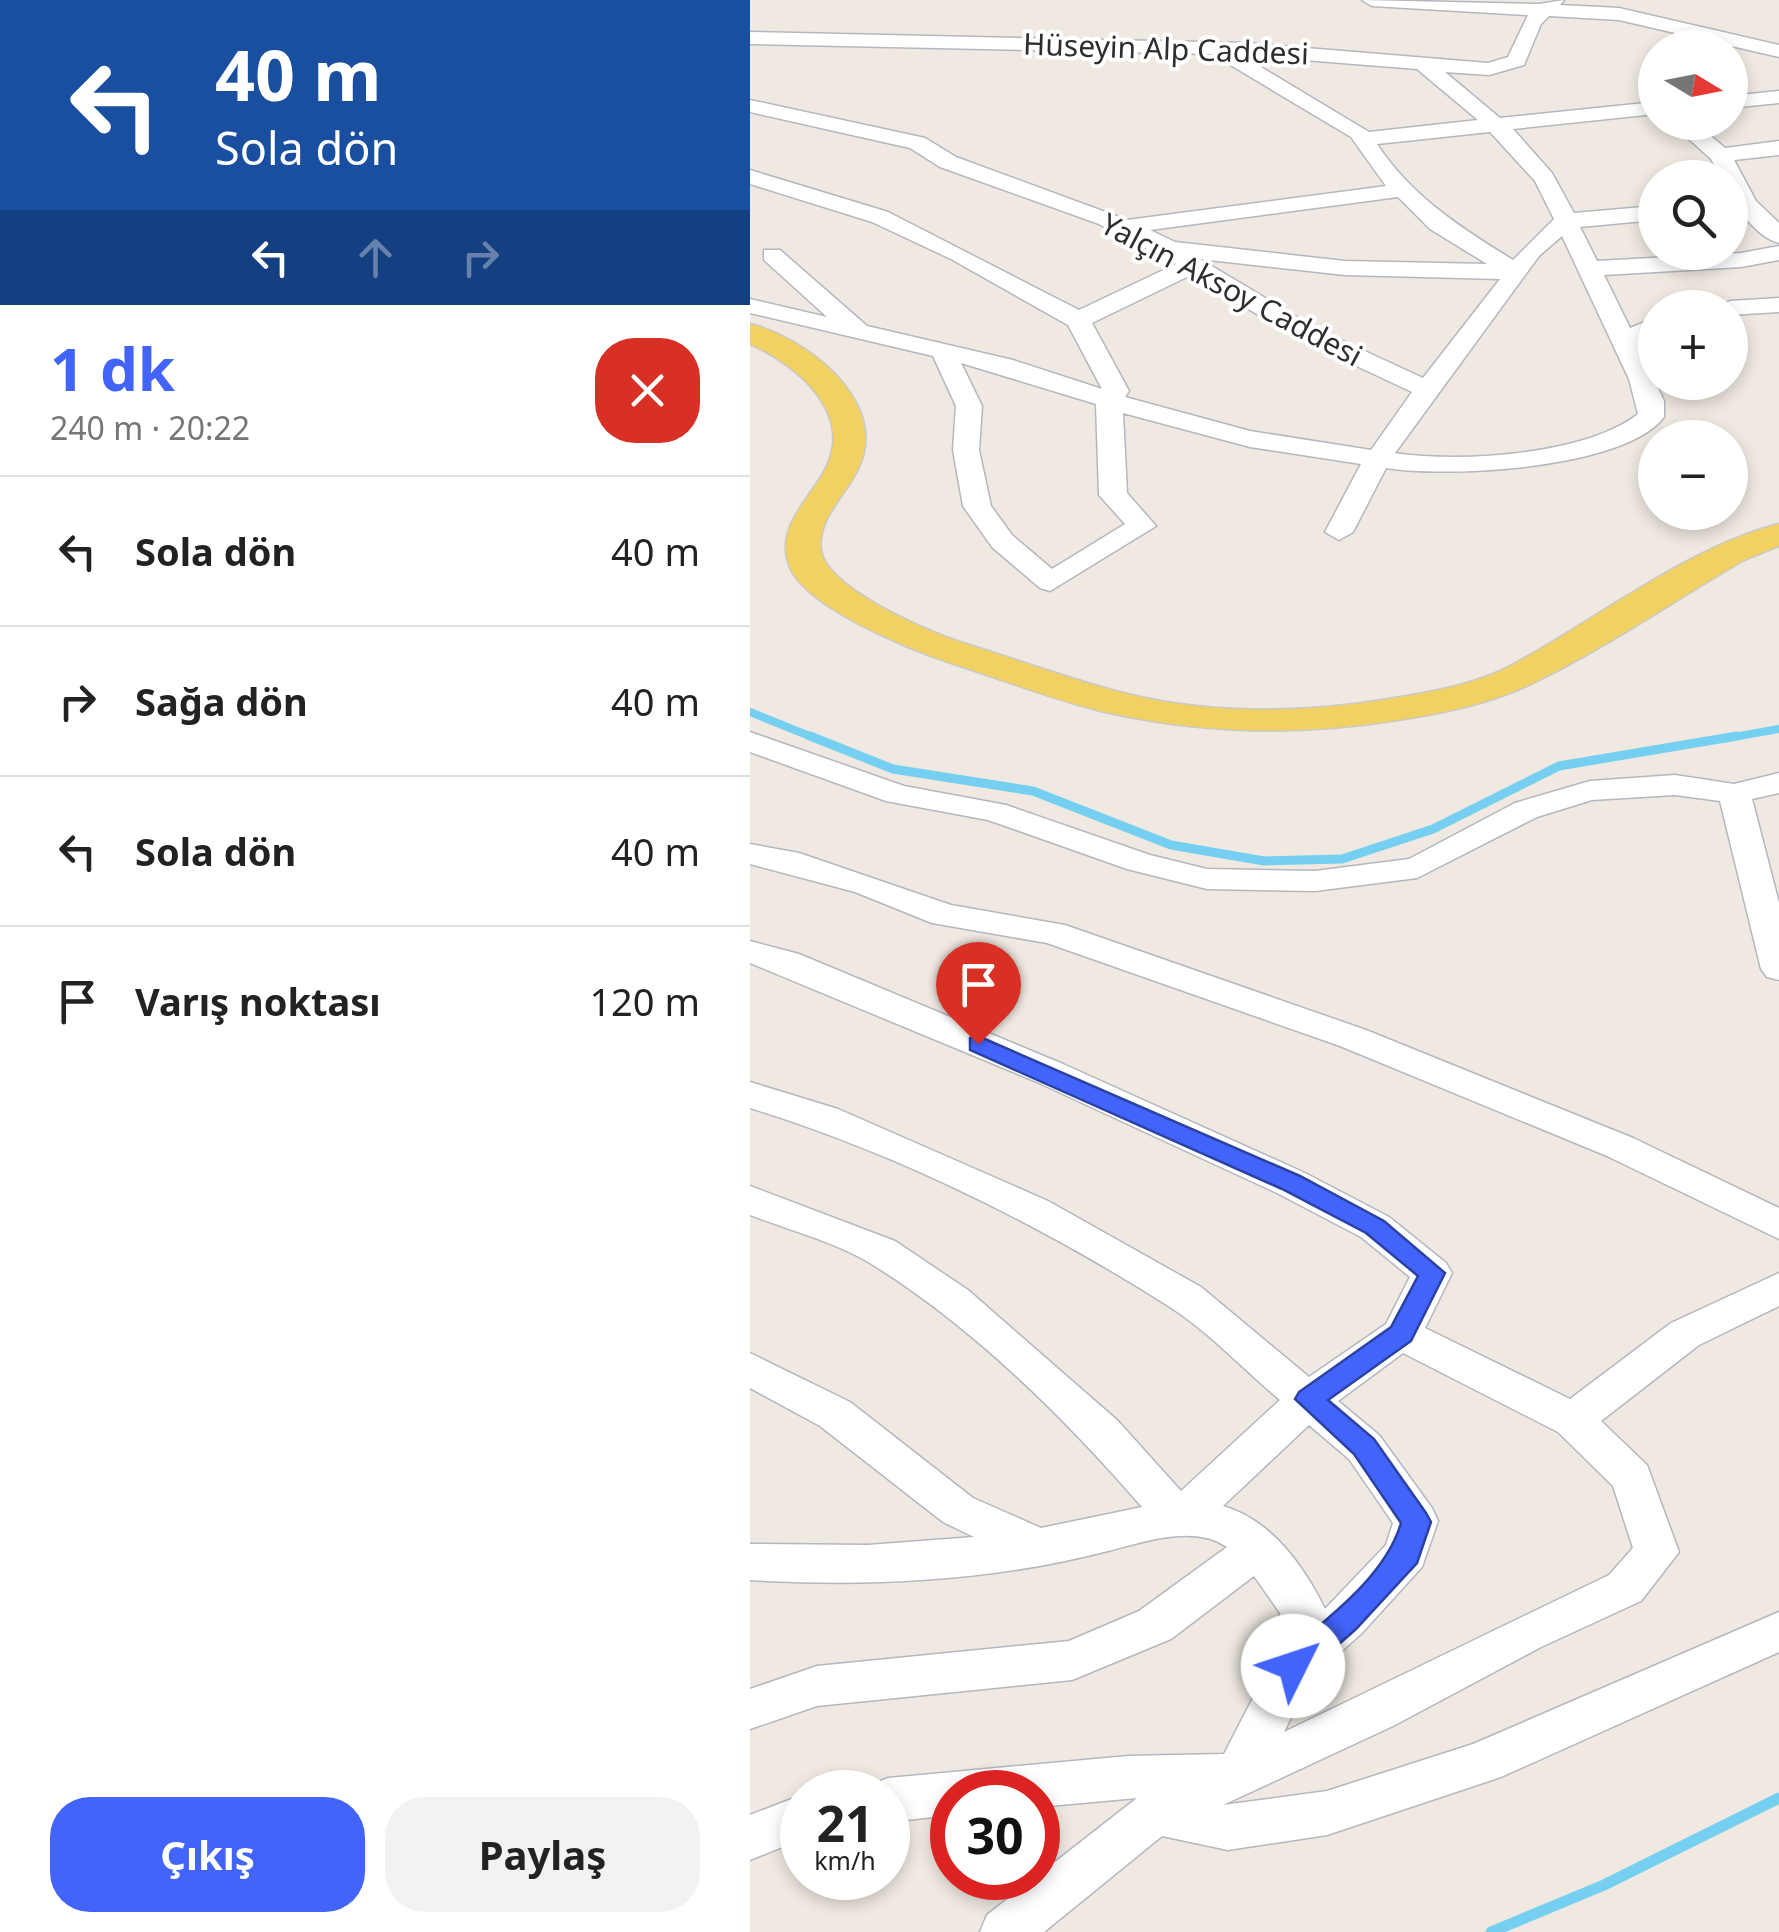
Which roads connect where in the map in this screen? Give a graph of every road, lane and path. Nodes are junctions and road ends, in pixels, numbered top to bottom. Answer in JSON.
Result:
{"nodes":[{"id":1,"x":1372,"y":0,"type":"edge"},
{"id":2,"x":1551,"y":5,"type":"edge"},
{"id":3,"x":750,"y":38,"type":"edge"},
{"id":4,"x":1215,"y":48,"type":"junction"},
{"id":5,"x":1779,"y":51,"type":"edge"},
{"id":6,"x":1422,"y":63,"type":"junction"},
{"id":7,"x":1779,"y":97,"type":"edge"},
{"id":8,"x":1748,"y":100,"type":"edge"},
{"id":9,"x":750,"y":106,"type":"edge"},
{"id":10,"x":1638,"y":110,"type":"edge"},
{"id":11,"x":1496,"y":125,"type":"junction"},
{"id":12,"x":1363,"y":139,"type":"junction"},
{"id":13,"x":1702,"y":140,"type":"edge"},
{"id":14,"x":1779,"y":148,"type":"edge"},
{"id":15,"x":1720,"y":155,"type":"junction"},
{"id":16,"x":1722,"y":160,"type":"edge"},
{"id":17,"x":750,"y":176,"type":"edge"},
{"id":18,"x":1403,"y":190,"type":"junction"},
{"id":19,"x":1779,"y":200,"type":"edge"},
{"id":20,"x":1748,"y":204,"type":"edge"},
{"id":21,"x":1748,"y":212,"type":"edge"},
{"id":22,"x":1638,"y":214,"type":"edge"},
{"id":23,"x":1566,"y":220,"type":"junction"},
{"id":24,"x":1123,"y":227,"type":"junction"},
{"id":25,"x":1779,"y":236,"type":"edge"},
{"id":26,"x":1779,"y":253,"type":"edge"},
{"id":27,"x":772,"y":255,"type":"dead end"},
{"id":28,"x":1182,"y":257,"type":"junction"},
{"id":29,"x":1588,"y":269,"type":"junction"},
{"id":30,"x":1516,"y":272,"type":"junction"},
{"id":31,"x":1779,"y":304,"type":"edge"},
{"id":32,"x":750,"y":306,"type":"edge"},
{"id":33,"x":1748,"y":307,"type":"edge"},
{"id":34,"x":1078,"y":320,"type":"junction"},
{"id":35,"x":859,"y":332,"type":"junction"},
{"id":36,"x":750,"y":333,"type":"edge"},
{"id":37,"x":1638,"y":334,"type":"edge"},
{"id":38,"x":1624,"y":341,"type":"junction"},
{"id":39,"x":943,"y":351,"type":"junction"},
{"id":40,"x":1427,"y":389,"type":"junction"},
{"id":41,"x":1109,"y":399,"type":"junction"},
{"id":42,"x":1377,"y":460,"type":"junction"},
{"id":43,"x":1340,"y":532,"type":"dead end"},
{"id":44,"x":1779,"y":534,"type":"edge"},
{"id":45,"x":750,"y":740,"type":"edge"},
{"id":46,"x":1779,"y":783,"type":"edge"},
{"id":47,"x":1734,"y":794,"type":"junction"},
{"id":48,"x":750,"y":854,"type":"edge"},
{"id":49,"x":750,"y":952,"type":"edge"},
{"id":50,"x":1779,"y":969,"type":"edge"},
{"id":51,"x":750,"y":1095,"type":"edge"},
{"id":52,"x":750,"y":1200,"type":"edge"},
{"id":53,"x":1779,"y":1225,"type":"edge"},
{"id":54,"x":1779,"y":1288,"type":"edge"},
{"id":55,"x":1401,"y":1334,"type":"junction"},
{"id":56,"x":750,"y":1369,"type":"edge"},
{"id":57,"x":1309,"y":1399,"type":"junction"},
{"id":58,"x":1573,"y":1420,"type":"junction"},
{"id":59,"x":1180,"y":1518,"type":"junction"},
{"id":60,"x":1036,"y":1546,"type":"junction"},
{"id":61,"x":1256,"y":1550,"type":"junction"},
{"id":62,"x":754,"y":1567,"type":"edge"},
{"id":63,"x":1779,"y":1631,"type":"edge"},
{"id":64,"x":1293,"y":1666,"type":"junction"},
{"id":65,"x":750,"y":1709,"type":"edge"},
{"id":66,"x":1238,"y":1775,"type":"junction"},
{"id":67,"x":910,"y":1798,"type":"edge"},
{"id":68,"x":1155,"y":1813,"type":"junction"},
{"id":69,"x":780,"y":1826,"type":"edge"},
{"id":70,"x":750,"y":1838,"type":"edge"},
{"id":71,"x":1005,"y":1932,"type":"edge"}],
"edges":[{"from":1,"to":2,"type":"street"},
{"from":2,"to":5,"type":"street"},
{"from":2,"to":6,"type":"street","name":"Hüseyin Alp Caddesi"},
{"from":3,"to":4,"type":"street","name":"Hüseyin Alp Caddesi"},
{"from":4,"to":6,"type":"street","name":"Hüseyin Alp Caddesi"},
{"from":4,"to":12,"type":"street"},
{"from":6,"to":11,"type":"street"},
{"from":7,"to":8,"type":"street"},
{"from":9,"to":24,"type":"street","name":"Yalçın Aksoy Caddesi"},
{"from":10,"to":11,"type":"street"},
{"from":11,"to":12,"type":"street"},
{"from":11,"to":23,"type":"street"},
{"from":12,"to":18,"type":"street"},
{"from":13,"to":15,"type":"street"},
{"from":14,"to":15,"type":"street"},
{"from":15,"to":16,"type":"street"},
{"from":17,"to":34,"type":"street"},
{"from":18,"to":24,"type":"street"},
{"from":18,"to":30,"type":"street"},
{"from":19,"to":20,"type":"street"},
{"from":21,"to":25,"type":"street"},
{"from":22,"to":23,"type":"street"},
{"from":23,"to":29,"type":"street"},
{"from":23,"to":30,"type":"street"},
{"from":24,"to":28,"type":"street","name":"Yalçın Aksoy Caddesi"},
{"from":26,"to":29,"type":"street"},
{"from":27,"to":35,"type":"street"},
{"from":28,"to":30,"type":"street"},
{"from":28,"to":34,"type":"street"},
{"from":28,"to":40,"type":"street","name":"Yalçın Aksoy Caddesi"},
{"from":29,"to":38,"type":"street"},
{"from":30,"to":40,"type":"street"},
{"from":31,"to":33,"type":"street"},
{"from":32,"to":35,"type":"street"},
{"from":34,"to":41,"type":"street"},
{"from":35,"to":39,"type":"street"},
{"from":36,"to":44,"type":"main road"},
{"from":37,"to":38,"type":"street"},
{"from":38,"to":42,"type":"street"},
{"from":39,"to":41,"type":"street"},
{"from":39,"to":41,"type":"street"},
{"from":40,"to":42,"type":"street"},
{"from":41,"to":42,"type":"street"},
{"from":42,"to":43,"type":"street"},
{"from":45,"to":47,"type":"street"},
{"from":46,"to":47,"type":"street"},
{"from":47,"to":50,"type":"street"},
{"from":48,"to":53,"type":"street"},
{"from":49,"to":55,"type":"street"},
{"from":51,"to":57,"type":"street"},
{"from":52,"to":59,"type":"street"},
{"from":54,"to":58,"type":"street"},
{"from":55,"to":57,"type":"street"},
{"from":55,"to":58,"type":"street"},
{"from":56,"to":60,"type":"street"},
{"from":57,"to":59,"type":"street"},
{"from":57,"to":64,"type":"street"},
{"from":58,"to":66,"type":"street"},
{"from":59,"to":60,"type":"street"},
{"from":59,"to":61,"type":"street"},
{"from":60,"to":62,"type":"street"},
{"from":61,"to":64,"type":"street"},
{"from":61,"to":65,"type":"street"},
{"from":63,"to":68,"type":"street"},
{"from":64,"to":66,"type":"street"},
{"from":66,"to":67,"type":"street"},
{"from":66,"to":68,"type":"street"},
{"from":68,"to":71,"type":"street"},
{"from":69,"to":70,"type":"street"}]}
